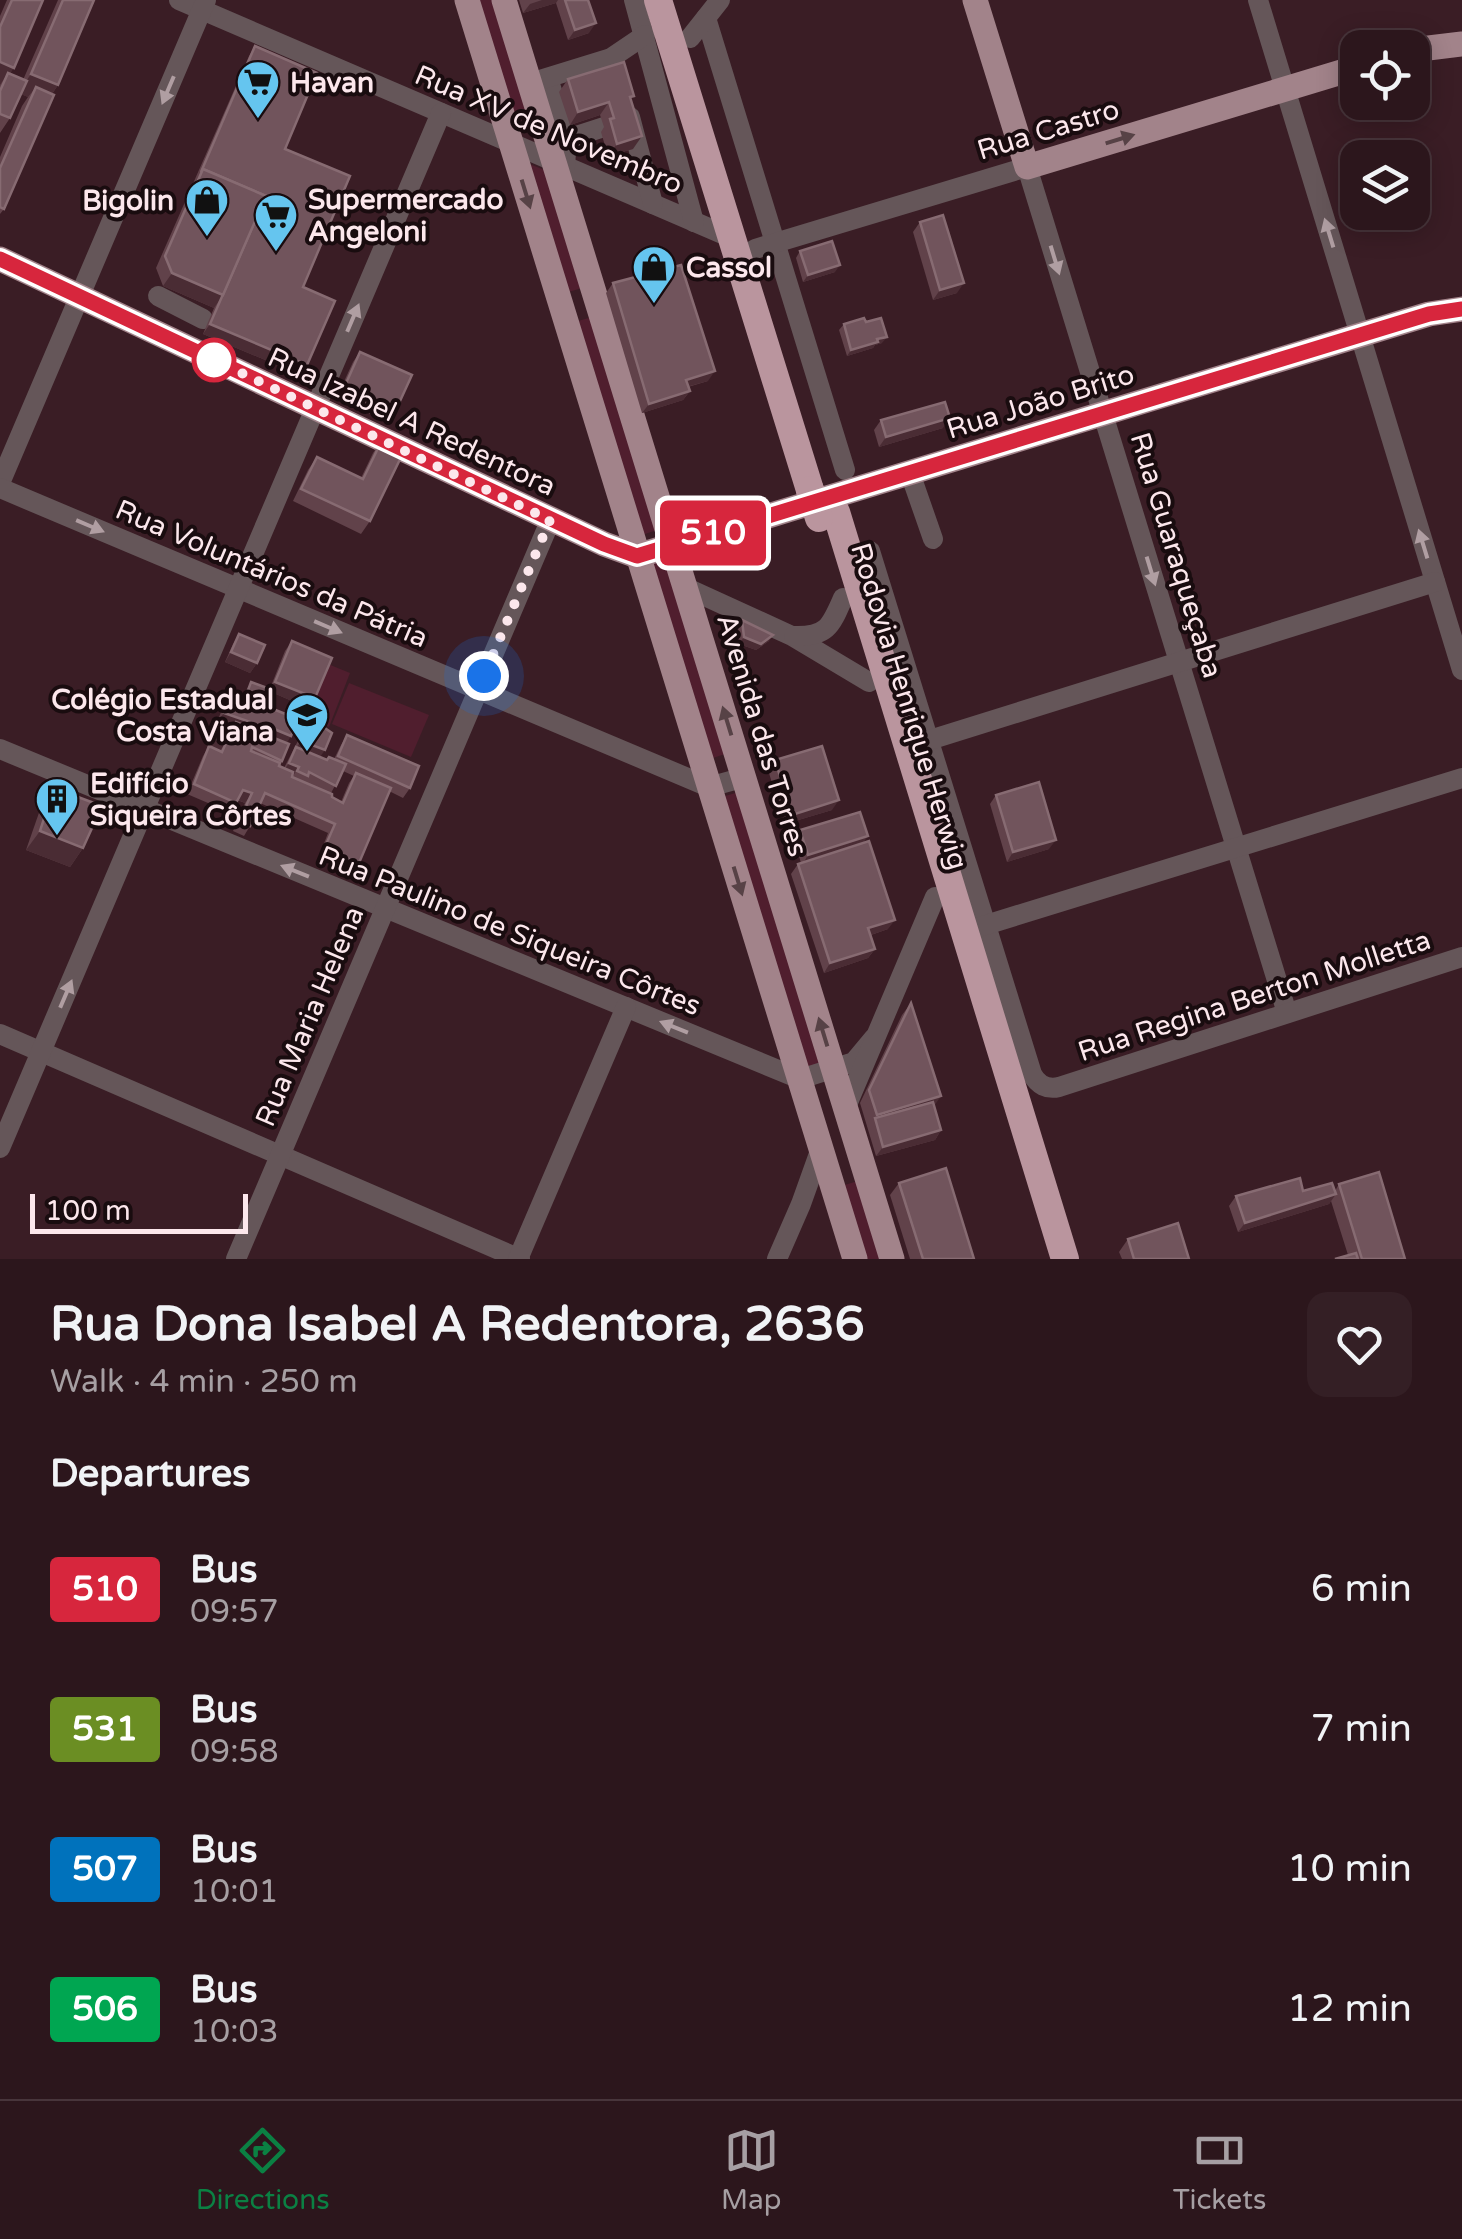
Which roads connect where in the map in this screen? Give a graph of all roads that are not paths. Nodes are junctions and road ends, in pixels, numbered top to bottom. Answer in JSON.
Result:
{"nodes":[{"id":1,"x":179,"y":0,"type":"edge"},
{"id":2,"x":467,"y":0,"type":"edge"},
{"id":3,"x":504,"y":0,"type":"edge"},
{"id":4,"x":634,"y":0,"type":"edge"},
{"id":5,"x":658,"y":0,"type":"edge"},
{"id":6,"x":678,"y":0,"type":"edge"},
{"id":7,"x":720,"y":0,"type":"edge"},
{"id":8,"x":975,"y":0,"type":"edge"},
{"id":9,"x":1258,"y":0,"type":"edge"},
{"id":10,"x":204,"y":5,"type":"edge"},
{"id":11,"x":698,"y":28,"type":"junction"},
{"id":12,"x":644,"y":35,"type":"junction"},
{"id":13,"x":1462,"y":44,"type":"edge"},
{"id":14,"x":1430,"y":48,"type":"edge"},
{"id":15,"x":1340,"y":71,"type":"edge"},
{"id":16,"x":539,"y":80,"type":"junction"},
{"id":17,"x":1285,"y":88,"type":"junction"},
{"id":18,"x":441,"y":112,"type":"junction"},
{"id":19,"x":510,"y":142,"type":"junction"},
{"id":20,"x":562,"y":155,"type":"junction"},
{"id":21,"x":1026,"y":167,"type":"junction"},
{"id":22,"x":653,"y":204,"type":"junction"},
{"id":23,"x":694,"y":222,"type":"junction"},
{"id":24,"x":754,"y":243,"type":"junction"},
{"id":25,"x":0,"y":259,"type":"edge"},
{"id":26,"x":80,"y":296,"type":"junction"},
{"id":27,"x":158,"y":296,"type":"dead end"},
{"id":28,"x":597,"y":304,"type":"junction"},
{"id":29,"x":1462,"y":309,"type":"edge"},
{"id":30,"x":564,"y":314,"type":"junction"},
{"id":31,"x":203,"y":318,"type":"dead end"},
{"id":32,"x":1360,"y":335,"type":"junction"},
{"id":33,"x":315,"y":408,"type":"junction"},
{"id":34,"x":1102,"y":414,"type":"junction"},
{"id":35,"x":910,"y":473,"type":"junction"},
{"id":36,"x":0,"y":485,"type":"edge"},
{"id":37,"x":620,"y":499,"type":"junction"},
{"id":38,"x":827,"y":515,"type":"junction"},
{"id":39,"x":562,"y":525,"type":"junction"},
{"id":40,"x":932,"y":540,"type":"dead end"},
{"id":41,"x":674,"y":545,"type":"junction"},
{"id":42,"x":870,"y":551,"type":"dead end"},
{"id":43,"x":637,"y":556,"type":"junction"},
{"id":44,"x":1435,"y":582,"type":"junction"},
{"id":45,"x":238,"y":588,"type":"junction"},
{"id":46,"x":686,"y":588,"type":"junction"},
{"id":47,"x":843,"y":598,"type":"junction"},
{"id":48,"x":792,"y":636,"type":"junction"},
{"id":49,"x":1179,"y":662,"type":"junction"},
{"id":50,"x":1462,"y":670,"type":"edge"},
{"id":51,"x":869,"y":682,"type":"junction"},
{"id":52,"x":478,"y":690,"type":"junction"},
{"id":53,"x":918,"y":744,"type":"junction"},
{"id":54,"x":0,"y":748,"type":"edge"},
{"id":55,"x":744,"y":777,"type":"junction"},
{"id":56,"x":1462,"y":778,"type":"edge"},
{"id":57,"x":709,"y":788,"type":"junction"},
{"id":58,"x":144,"y":808,"type":"junction"},
{"id":59,"x":1236,"y":848,"type":"junction"},
{"id":60,"x":935,"y":897,"type":"junction"},
{"id":61,"x":386,"y":908,"type":"junction"},
{"id":62,"x":975,"y":928,"type":"junction"},
{"id":63,"x":1462,"y":957,"type":"edge"},
{"id":64,"x":626,"y":1007,"type":"junction"},
{"id":65,"x":1287,"y":1014,"type":"junction"},
{"id":66,"x":0,"y":1034,"type":"edge"},
{"id":67,"x":874,"y":1038,"type":"junction"},
{"id":68,"x":787,"y":1039,"type":"junction"},
{"id":69,"x":41,"y":1051,"type":"junction"},
{"id":70,"x":764,"y":1064,"type":"junction"},
{"id":71,"x":834,"y":1069,"type":"junction"},
{"id":72,"x":800,"y":1079,"type":"junction"},
{"id":73,"x":846,"y":1108,"type":"junction"},
{"id":74,"x":0,"y":1148,"type":"edge"},
{"id":75,"x":821,"y":1148,"type":"junction"},
{"id":76,"x":280,"y":1155,"type":"junction"},
{"id":77,"x":866,"y":1172,"type":"junction"},
{"id":78,"x":831,"y":1182,"type":"junction"},
{"id":79,"x":801,"y":1204,"type":"junction"},
{"id":80,"x":236,"y":1259,"type":"edge"},
{"id":81,"x":519,"y":1259,"type":"edge"},
{"id":82,"x":777,"y":1259,"type":"edge"},
{"id":83,"x":855,"y":1259,"type":"edge"},
{"id":84,"x":892,"y":1259,"type":"edge"},
{"id":85,"x":1046,"y":1259,"type":"edge"},
{"id":86,"x":1065,"y":1259,"type":"edge"}],
"edges":[{"from":1,"to":10,"type":"street","name":"Rua XV de Novembro"},
{"from":2,"to":19,"type":"main road"},
{"from":3,"to":16,"type":"main road","name":"Avenida das Torres"},
{"from":4,"to":12,"type":"street"},
{"from":5,"to":24,"type":"highway","name":"Rodovia Henrique Herwig"},
{"from":6,"to":11,"type":"highway","name":"Rodovia Henrique Herwig"},
{"from":7,"to":11,"type":"street"},
{"from":8,"to":21,"type":"main road","name":"Rua Guaraqueçaba"},
{"from":9,"to":17,"type":"street"},
{"from":10,"to":18,"type":"street","name":"Rua XV de Novembro"},
{"from":10,"to":26,"type":"street","one_way":true},
{"from":11,"to":24,"type":"highway","name":"Rodovia Henrique Herwig"},
{"from":12,"to":16,"type":"street"},
{"from":12,"to":23,"type":"street"},
{"from":13,"to":14,"type":"main road"},
{"from":15,"to":17,"type":"main road","name":"Rua Castro"},
{"from":16,"to":20,"type":"main road","name":"Avenida das Torres"},
{"from":21,"to":17,"type":"main road","name":"Rua Castro","one_way":true},
{"from":32,"to":17,"type":"street","one_way":true},
{"from":18,"to":19,"type":"street","name":"Rua XV de Novembro"},
{"from":33,"to":18,"type":"street","one_way":true},
{"from":19,"to":20,"type":"street","name":"Rua XV de Novembro"},
{"from":19,"to":30,"type":"main road","one_way":true},
{"from":20,"to":22,"type":"street","name":"Rua XV de Novembro"},
{"from":20,"to":22,"type":"street"},
{"from":20,"to":28,"type":"main road","name":"Avenida das Torres"},
{"from":21,"to":24,"type":"street","name":"Rua Castro"},
{"from":21,"to":34,"type":"street","name":"Rua Guaraqueçaba","one_way":true},
{"from":22,"to":23,"type":"street","name":"Rua XV de Novembro"},
{"from":23,"to":24,"type":"street","name":"Rua XV de Novembro"},
{"from":24,"to":38,"type":"highway","name":"Rodovia Henrique Herwig"},
{"from":25,"to":26,"type":"main road","name":"Rua Izabel A Redentora"},
{"from":26,"to":33,"type":"main road","name":"Rua Izabel A Redentora"},
{"from":26,"to":36,"type":"street"},
{"from":27,"to":31,"type":"street"},
{"from":28,"to":30,"type":"main road"},
{"from":28,"to":41,"type":"main road","name":"Avenida das Torres"},
{"from":29,"to":32,"type":"main road","name":"Rua João Brito"},
{"from":30,"to":37,"type":"main road"},
{"from":32,"to":34,"type":"main road","name":"Rua João Brito"},
{"from":44,"to":32,"type":"street","one_way":true},
{"from":33,"to":39,"type":"main road","name":"Rua Izabel A Redentora"},
{"from":33,"to":45,"type":"street"},
{"from":34,"to":35,"type":"main road","name":"Rua João Brito"},
{"from":34,"to":49,"type":"street","name":"Rua Guaraqueçaba","one_way":true},
{"from":35,"to":40,"type":"street"},
{"from":35,"to":41,"type":"main road","name":"Rua João Brito"},
{"from":36,"to":45,"type":"street","name":"Rua Voluntários da Pátria","one_way":true},
{"from":37,"to":39,"type":"main road"},
{"from":37,"to":43,"type":"main road"},
{"from":38,"to":47,"type":"highway","name":"Rodovia Henrique Herwig"},
{"from":38,"to":53,"type":"highway","name":"Rodovia Henrique Herwig"},
{"from":39,"to":43,"type":"main road","name":"Rua Izabel A Redentora"},
{"from":39,"to":52,"type":"street","name":"Rua Maria Helena"},
{"from":41,"to":43,"type":"main road","name":"Rua João Brito"},
{"from":41,"to":46,"type":"main road","name":"Avenida das Torres"},
{"from":42,"to":53,"type":"street"},
{"from":43,"to":57,"type":"main road"},
{"from":44,"to":49,"type":"street"},
{"from":44,"to":50,"type":"street"},
{"from":45,"to":52,"type":"street","name":"Rua Voluntários da Pátria","one_way":true},
{"from":45,"to":58,"type":"street"},
{"from":46,"to":48,"type":"street"},
{"from":55,"to":46,"type":"main road","name":"Avenida das Torres","one_way":true},
{"from":47,"to":48,"type":"street"},
{"from":47,"to":51,"type":"highway","name":"Rodovia Henrique Herwig"},
{"from":48,"to":51,"type":"street"},
{"from":49,"to":53,"type":"street"},
{"from":49,"to":59,"type":"street","name":"Rua Guaraqueçaba"},
{"from":51,"to":60,"type":"highway","name":"Rodovia Henrique Herwig"},
{"from":52,"to":57,"type":"street","name":"Rua Voluntários da Pátria"},
{"from":52,"to":61,"type":"street","name":"Rua Maria Helena"},
{"from":53,"to":62,"type":"highway","name":"Rodovia Henrique Herwig"},
{"from":54,"to":58,"type":"street","name":"Rua Paulino de Siqueira Côrtes"},
{"from":55,"to":57,"type":"street"},
{"from":71,"to":55,"type":"main road","name":"Avenida das Torres","one_way":true},
{"from":56,"to":59,"type":"street"},
{"from":57,"to":68,"type":"main road","one_way":true},
{"from":61,"to":58,"type":"street","name":"Rua Paulino de Siqueira Côrtes","one_way":true},
{"from":69,"to":58,"type":"street","one_way":true},
{"from":59,"to":62,"type":"street"},
{"from":59,"to":65,"type":"street","name":"Rua Guaraqueçaba"},
{"from":60,"to":67,"type":"street"},
{"from":60,"to":85,"type":"highway","name":"Rodovia Henrique Herwig"},
{"from":61,"to":64,"type":"street","name":"Rua Paulino de Siqueira Côrtes"},
{"from":61,"to":76,"type":"street","name":"Rua Maria Helena"},
{"from":62,"to":65,"type":"street","name":"Rua Regina Berton Molletta"},
{"from":62,"to":86,"type":"highway","name":"Rodovia Henrique Herwig"},
{"from":63,"to":65,"type":"street","name":"Rua Regina Berton Molletta"},
{"from":70,"to":64,"type":"street","name":"Rua Paulino de Siqueira Côrtes","one_way":true},
{"from":64,"to":81,"type":"street"},
{"from":66,"to":69,"type":"street"},
{"from":67,"to":71,"type":"street"},
{"from":67,"to":73,"type":"street"},
{"from":68,"to":70,"type":"street"},
{"from":68,"to":72,"type":"main road"},
{"from":69,"to":74,"type":"street"},
{"from":69,"to":76,"type":"street"},
{"from":70,"to":72,"type":"street","name":"Rua Paulino de Siqueira Côrtes"},
{"from":71,"to":72,"type":"street"},
{"from":71,"to":73,"type":"main road","name":"Avenida das Torres"},
{"from":72,"to":75,"type":"main road"},
{"from":73,"to":77,"type":"main road","name":"Avenida das Torres"},
{"from":75,"to":78,"type":"main road"},
{"from":75,"to":79,"type":"street"},
{"from":76,"to":80,"type":"street","name":"Rua Maria Helena"},
{"from":76,"to":81,"type":"street"},
{"from":77,"to":78,"type":"street"},
{"from":77,"to":84,"type":"main road","name":"Avenida das Torres"},
{"from":78,"to":79,"type":"street"},
{"from":78,"to":83,"type":"main road"},
{"from":79,"to":82,"type":"street"}]}
